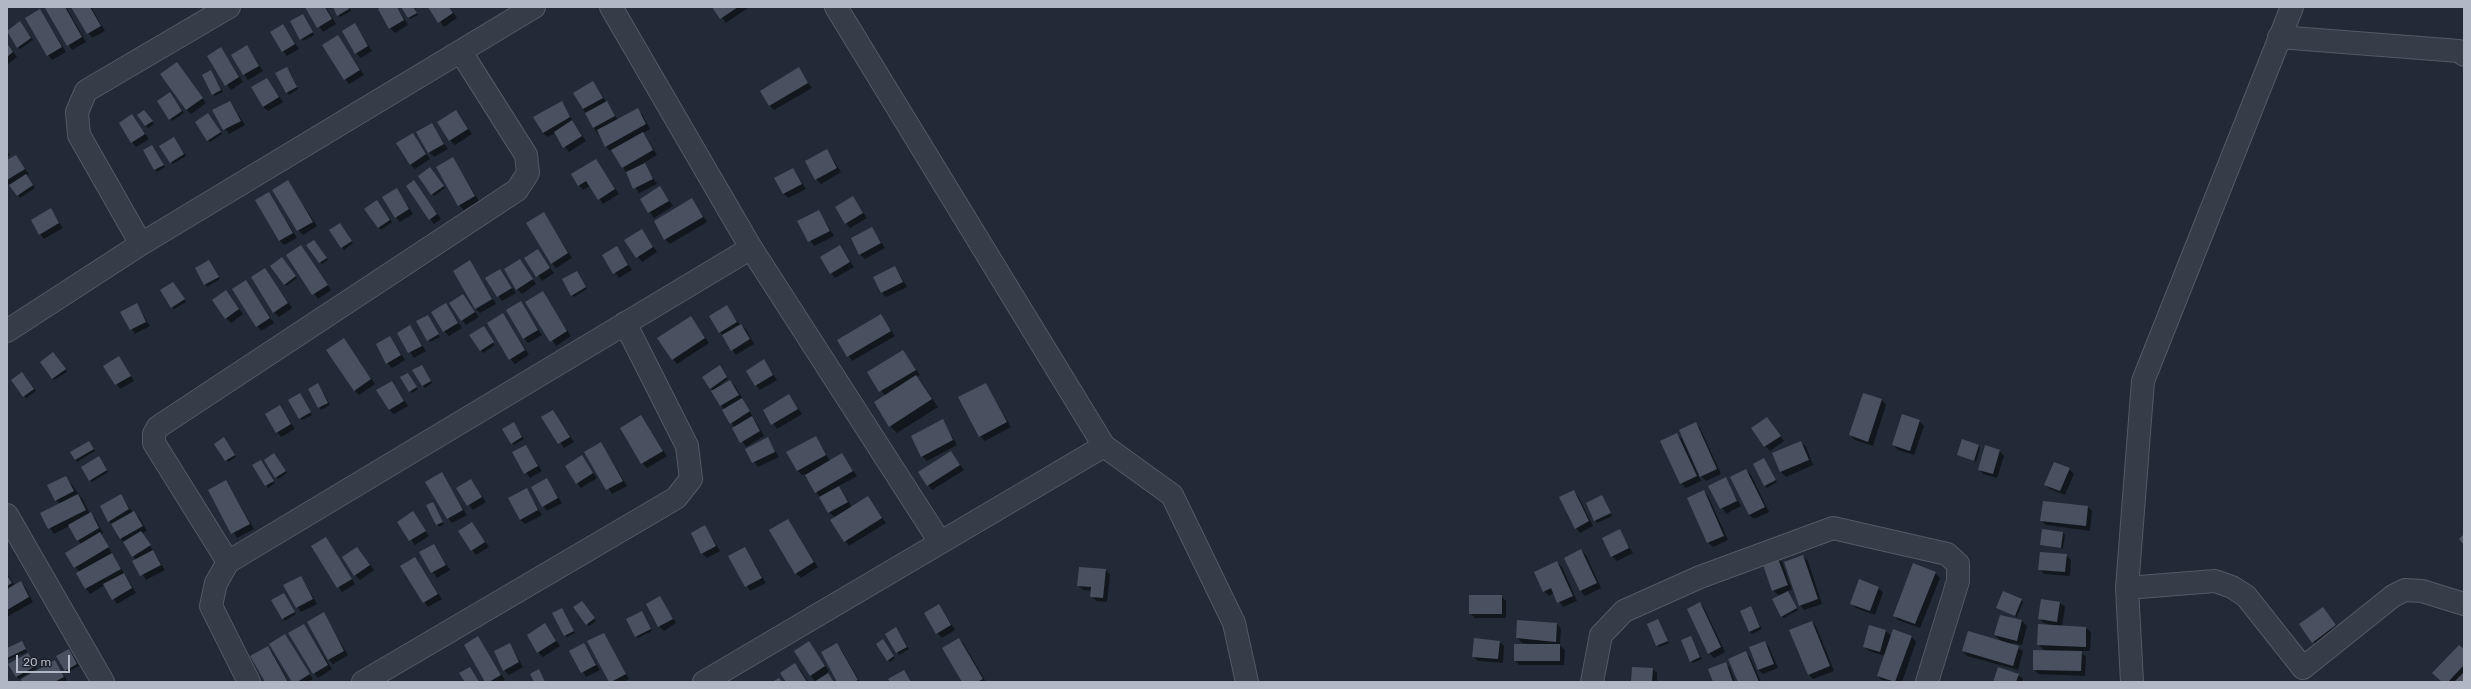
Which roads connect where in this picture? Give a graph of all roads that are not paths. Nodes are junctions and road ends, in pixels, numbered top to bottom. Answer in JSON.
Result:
{"nodes":[{"id":1,"x":229,"y":7,"type":"edge"},
{"id":2,"x":534,"y":7,"type":"edge"},
{"id":3,"x":611,"y":7,"type":"edge"},
{"id":4,"x":836,"y":7,"type":"edge"},
{"id":5,"x":2292,"y":7,"type":"edge"},
{"id":6,"x":2279,"y":37,"type":"junction"},
{"id":7,"x":2462,"y":49,"type":"edge"},
{"id":8,"x":461,"y":52,"type":"junction"},
{"id":9,"x":141,"y":244,"type":"junction"},
{"id":10,"x":751,"y":248,"type":"junction"},
{"id":11,"x":625,"y":323,"type":"junction"},
{"id":12,"x":7,"y":331,"type":"edge"},
{"id":13,"x":1104,"y":446,"type":"junction"},
{"id":14,"x":9,"y":523,"type":"edge"},
{"id":15,"x":940,"y":542,"type":"junction"},
{"id":16,"x":228,"y":562,"type":"junction"},
{"id":17,"x":2127,"y":588,"type":"junction"},
{"id":18,"x":2464,"y":604,"type":"edge"},
{"id":19,"x":2305,"y":675,"type":"edge"},
{"id":20,"x":103,"y":682,"type":"edge"},
{"id":21,"x":249,"y":682,"type":"edge"},
{"id":22,"x":364,"y":682,"type":"edge"},
{"id":23,"x":704,"y":682,"type":"edge"},
{"id":24,"x":1247,"y":682,"type":"edge"},
{"id":25,"x":1592,"y":682,"type":"edge"},
{"id":26,"x":1927,"y":682,"type":"edge"},
{"id":27,"x":2132,"y":682,"type":"edge"}],
"edges":[{"from":1,"to":9,"type":"street"},
{"from":2,"to":8,"type":"street"},
{"from":3,"to":10,"type":"street"},
{"from":4,"to":13,"type":"street"},
{"from":5,"to":6,"type":"street"},
{"from":6,"to":7,"type":"street"},
{"from":6,"to":17,"type":"street"},
{"from":8,"to":9,"type":"street"},
{"from":8,"to":16,"type":"street"},
{"from":9,"to":12,"type":"street"},
{"from":10,"to":11,"type":"street"},
{"from":10,"to":15,"type":"street"},
{"from":11,"to":16,"type":"street"},
{"from":11,"to":22,"type":"street"},
{"from":13,"to":15,"type":"street"},
{"from":13,"to":24,"type":"street"},
{"from":14,"to":20,"type":"street"},
{"from":15,"to":23,"type":"street"},
{"from":16,"to":21,"type":"street"},
{"from":17,"to":19,"type":"street"},
{"from":17,"to":27,"type":"street"},
{"from":18,"to":19,"type":"street"},
{"from":25,"to":26,"type":"street"}]}
